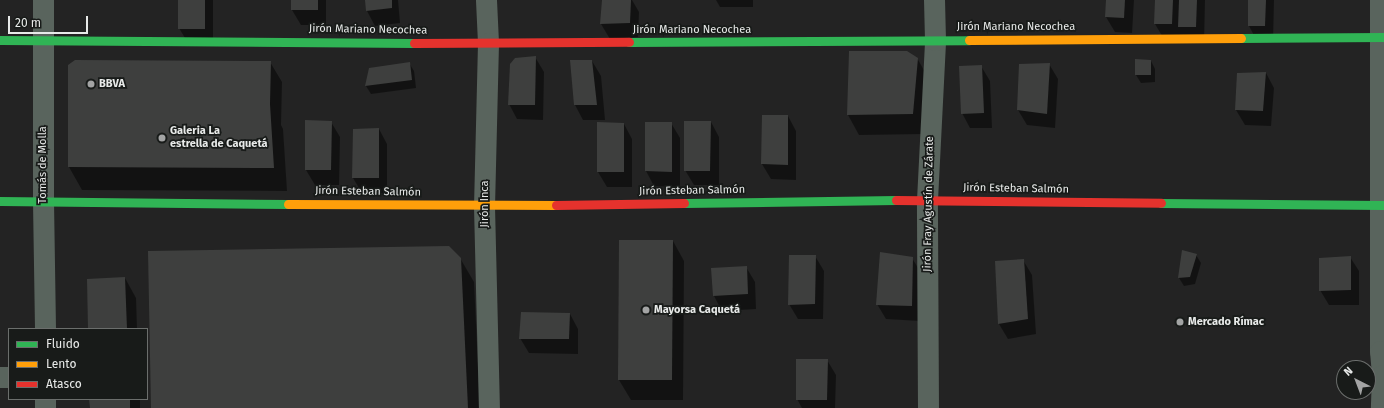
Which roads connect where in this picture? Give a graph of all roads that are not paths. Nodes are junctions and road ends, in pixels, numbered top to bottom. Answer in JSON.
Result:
{"nodes":[{"id":1,"x":43,"y":0,"type":"edge"},
{"id":2,"x":486,"y":0,"type":"edge"},
{"id":3,"x":934,"y":0,"type":"edge"},
{"id":4,"x":1380,"y":0,"type":"edge"},
{"id":5,"x":1382,"y":37,"type":"edge"},
{"id":6,"x":44,"y":39,"type":"junction"},
{"id":7,"x":0,"y":40,"type":"edge"},
{"id":8,"x":935,"y":40,"type":"junction"},
{"id":9,"x":488,"y":43,"type":"junction"},
{"id":10,"x":927,"y":200,"type":"junction"},
{"id":11,"x":0,"y":201,"type":"edge"},
{"id":12,"x":43,"y":201,"type":"junction"},
{"id":13,"x":1382,"y":205,"type":"edge"},
{"id":14,"x":484,"y":206,"type":"junction"},
{"id":15,"x":45,"y":328,"type":"edge"},
{"id":16,"x":489,"y":408,"type":"edge"},
{"id":17,"x":928,"y":408,"type":"edge"},
{"id":18,"x":1381,"y":408,"type":"edge"}],
"edges":[{"from":1,"to":6,"type":"street","name":"Tomás de Molla"},
{"from":2,"to":9,"type":"street","name":"Jirón Inca"},
{"from":3,"to":8,"type":"street","name":"Jirón Fray Agustín de Zárate"},
{"from":4,"to":5,"type":"street"},
{"from":5,"to":8,"type":"street","name":"Jirón Mariano Necochea"},
{"from":5,"to":13,"type":"street"},
{"from":6,"to":7,"type":"street","name":"Jirón Mariano Necochea"},
{"from":6,"to":9,"type":"street","name":"Jirón Mariano Necochea"},
{"from":6,"to":12,"type":"street","name":"Tomás de Molla"},
{"from":8,"to":9,"type":"street","name":"Jirón Mariano Necochea"},
{"from":8,"to":10,"type":"street","name":"Jirón Fray Agustín de Zárate"},
{"from":9,"to":14,"type":"street","name":"Jirón Inca"},
{"from":10,"to":13,"type":"street","name":"Jirón Esteban Salmón"},
{"from":10,"to":14,"type":"street","name":"Jirón Esteban Salmón"},
{"from":10,"to":17,"type":"street","name":"Jirón Fray Agustín de Zárate"},
{"from":11,"to":12,"type":"street","name":"Jirón Esteban Salmón"},
{"from":12,"to":14,"type":"street","name":"Jirón Esteban Salmón"},
{"from":12,"to":15,"type":"street","name":"Tomás de Molla"},
{"from":13,"to":18,"type":"street"},
{"from":14,"to":16,"type":"street","name":"Jirón Inca"}]}
